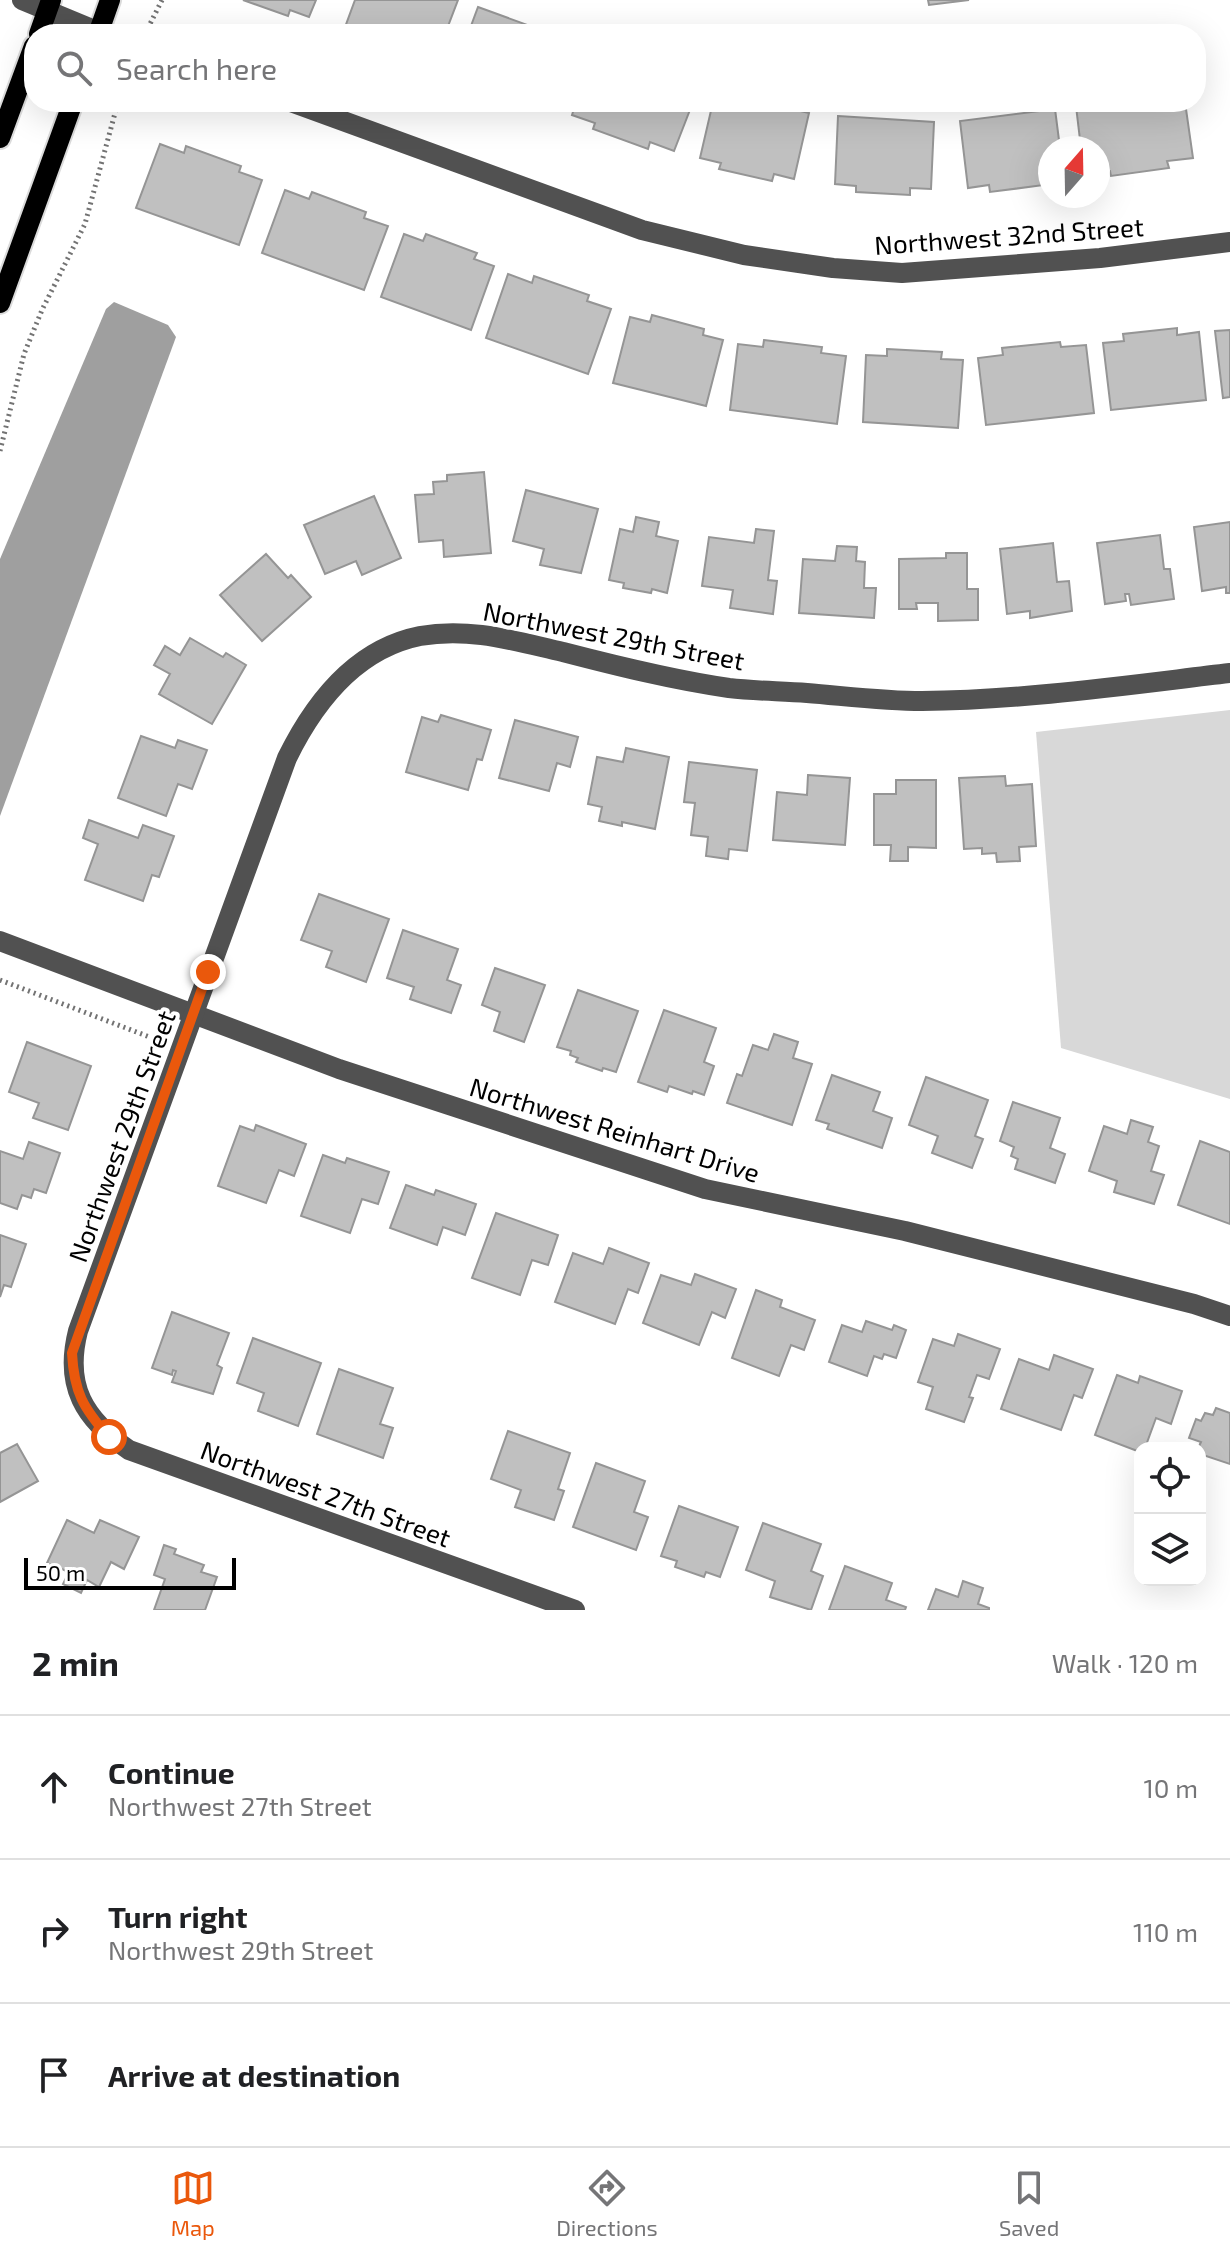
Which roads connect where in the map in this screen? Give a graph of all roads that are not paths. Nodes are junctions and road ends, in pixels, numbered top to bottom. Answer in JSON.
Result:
{"nodes":[{"id":1,"x":22,"y":0,"type":"edge"},
{"id":2,"x":110,"y":0,"type":"edge"},
{"id":3,"x":49,"y":5,"type":"edge"},
{"id":4,"x":42,"y":24,"type":"edge"},
{"id":5,"x":84,"y":24,"type":"edge"},
{"id":6,"x":103,"y":24,"type":"edge"},
{"id":7,"x":24,"y":73,"type":"edge"},
{"id":8,"x":69,"y":112,"type":"edge"},
{"id":9,"x":318,"y":112,"type":"edge"},
{"id":10,"x":0,"y":138,"type":"edge"},
{"id":11,"x":1230,"y":242,"type":"edge"},
{"id":12,"x":0,"y":303,"type":"edge"},
{"id":13,"x":1230,"y":673,"type":"edge"},
{"id":14,"x":0,"y":941,"type":"edge"},
{"id":15,"x":193,"y":1012,"type":"junction"},
{"id":16,"x":1230,"y":1316,"type":"edge"},
{"id":17,"x":79,"y":1398,"type":"joint"},
{"id":18,"x":575,"y":1610,"type":"edge"}],
"edges":[{"from":1,"to":3,"type":"street"},
{"from":2,"to":6,"type":"main road"},
{"from":3,"to":4,"type":"main road"},
{"from":3,"to":5,"type":"street"},
{"from":7,"to":10,"type":"main road"},
{"from":8,"to":12,"type":"main road"},
{"from":9,"to":11,"type":"street","name":"Northwest 32nd Street"},
{"from":13,"to":15,"type":"street","name":"Northwest 29th Street"},
{"from":14,"to":15,"type":"street","name":"Northwest Reinhart Drive"},
{"from":15,"to":16,"type":"street","name":"Northwest Reinhart Drive"},
{"from":15,"to":17,"type":"street","name":"Northwest 29th Street"},
{"from":17,"to":18,"type":"street","name":"Northwest 27th Street"}]}
